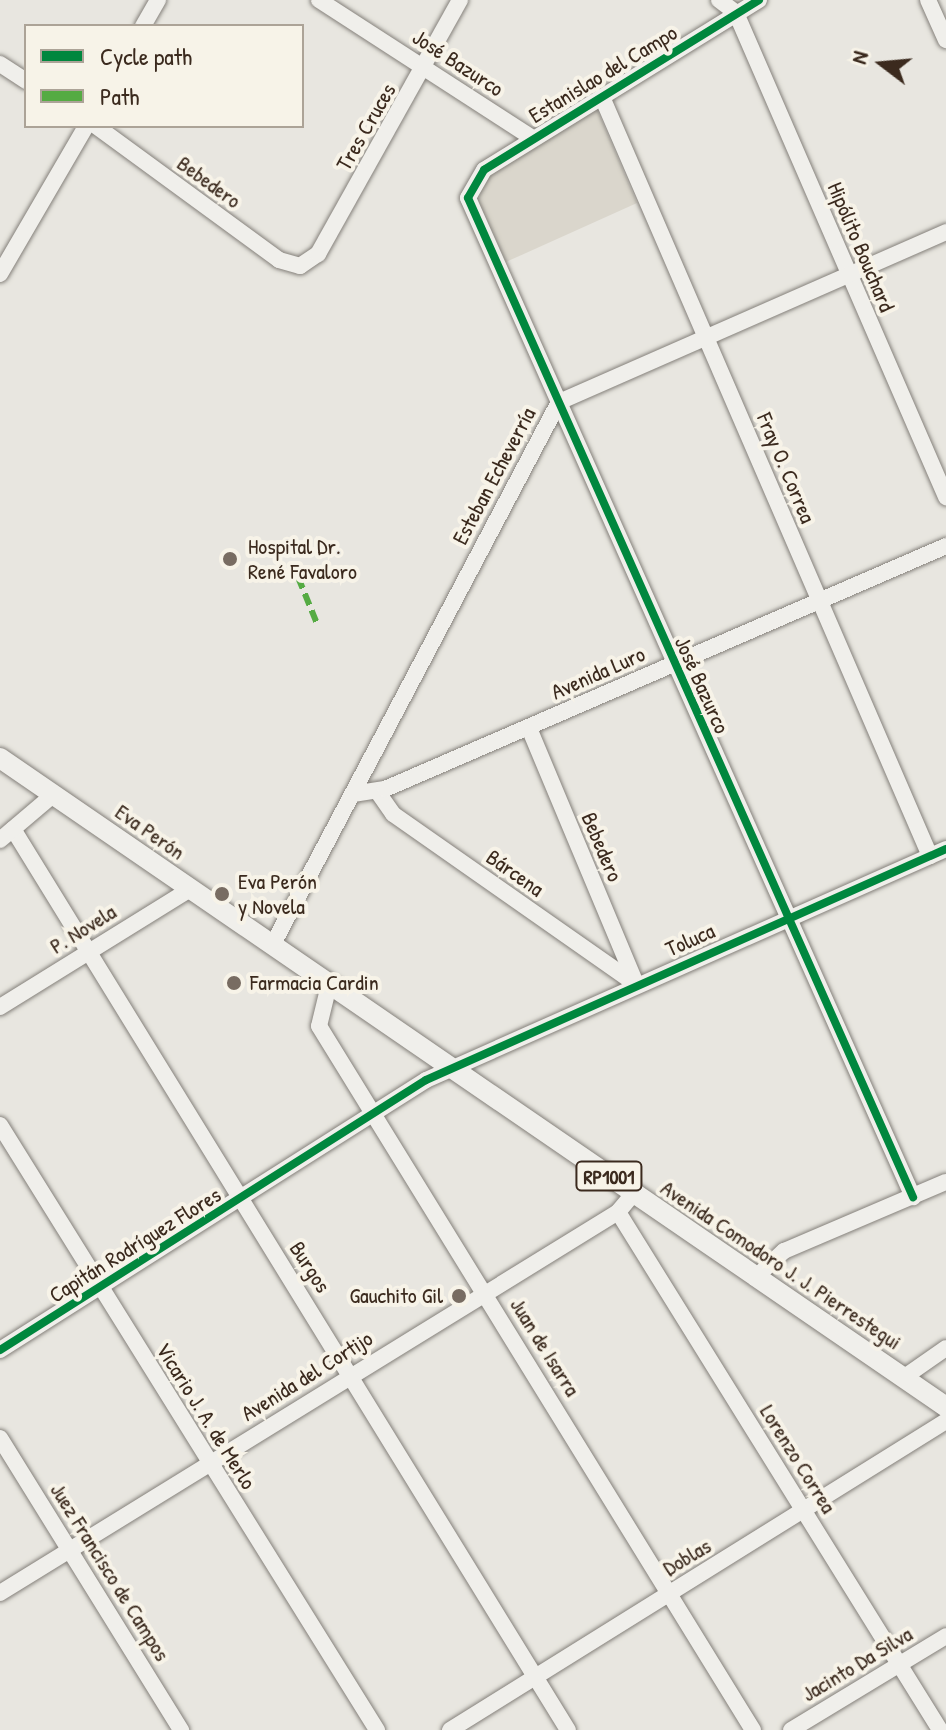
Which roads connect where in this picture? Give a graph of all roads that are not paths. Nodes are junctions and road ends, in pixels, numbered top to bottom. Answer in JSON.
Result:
{"nodes":[{"id":1,"x":158,"y":0,"type":"edge"},
{"id":2,"x":319,"y":0,"type":"edge"},
{"id":3,"x":460,"y":0,"type":"edge"},
{"id":4,"x":719,"y":0,"type":"edge"},
{"id":5,"x":759,"y":0,"type":"edge"},
{"id":6,"x":928,"y":0,"type":"edge"},
{"id":7,"x":736,"y":13,"type":"junction"},
{"id":8,"x":144,"y":24,"type":"edge"},
{"id":9,"x":946,"y":40,"type":"edge"},
{"id":10,"x":0,"y":64,"type":"edge"},
{"id":11,"x":426,"y":67,"type":"junction"},
{"id":12,"x":24,"y":80,"type":"edge"},
{"id":13,"x":602,"y":97,"type":"junction"},
{"id":14,"x":85,"y":128,"type":"edge"},
{"id":15,"x":99,"y":128,"type":"edge"},
{"id":16,"x":532,"y":138,"type":"junction"},
{"id":17,"x":470,"y":186,"type":"joint"},
{"id":18,"x":946,"y":232,"type":"edge"},
{"id":19,"x":300,"y":266,"type":"joint"},
{"id":20,"x":0,"y":274,"type":"edge"},
{"id":21,"x":851,"y":277,"type":"junction"},
{"id":22,"x":705,"y":337,"type":"junction"},
{"id":23,"x":559,"y":402,"type":"junction"},
{"id":24,"x":946,"y":497,"type":"edge"},
{"id":25,"x":946,"y":546,"type":"edge"},
{"id":26,"x":818,"y":599,"type":"junction"},
{"id":27,"x":673,"y":664,"type":"junction"},
{"id":28,"x":529,"y":728,"type":"junction"},
{"id":29,"x":0,"y":758,"type":"edge"},
{"id":30,"x":377,"y":791,"type":"junction"},
{"id":31,"x":54,"y":794,"type":"junction"},
{"id":32,"x":353,"y":794,"type":"junction"},
{"id":33,"x":7,"y":834,"type":"edge"},
{"id":34,"x":938,"y":853,"type":"edge"},
{"id":35,"x":190,"y":889,"type":"junction"},
{"id":36,"x":786,"y":917,"type":"junction"},
{"id":37,"x":272,"y":946,"type":"junction"},
{"id":38,"x":88,"y":952,"type":"junction"},
{"id":39,"x":636,"y":984,"type":"junction"},
{"id":40,"x":329,"y":985,"type":"junction"},
{"id":41,"x":0,"y":1007,"type":"edge"},
{"id":42,"x":450,"y":1067,"type":"junction"},
{"id":43,"x":377,"y":1115,"type":"junction"},
{"id":44,"x":0,"y":1125,"type":"edge"},
{"id":45,"x":946,"y":1182,"type":"edge"},
{"id":46,"x":634,"y":1193,"type":"junction"},
{"id":47,"x":913,"y":1197,"type":"junction"},
{"id":48,"x":241,"y":1200,"type":"junction"},
{"id":49,"x":618,"y":1212,"type":"junction"},
{"id":50,"x":755,"y":1278,"type":"junction"},
{"id":51,"x":100,"y":1287,"type":"junction"},
{"id":52,"x":486,"y":1292,"type":"junction"},
{"id":53,"x":946,"y":1348,"type":"edge"},
{"id":54,"x":0,"y":1350,"type":"edge"},
{"id":55,"x":352,"y":1372,"type":"junction"},
{"id":56,"x":903,"y":1378,"type":"junction"},
{"id":57,"x":946,"y":1407,"type":"edge"},
{"id":58,"x":946,"y":1421,"type":"edge"},
{"id":59,"x":0,"y":1438,"type":"edge"},
{"id":60,"x":210,"y":1463,"type":"junction"},
{"id":61,"x":805,"y":1511,"type":"junction"},
{"id":62,"x":71,"y":1548,"type":"junction"},
{"id":63,"x":672,"y":1592,"type":"junction"},
{"id":64,"x":0,"y":1593,"type":"edge"},
{"id":65,"x":946,"y":1636,"type":"edge"},
{"id":66,"x":898,"y":1665,"type":"junction"},
{"id":67,"x":536,"y":1677,"type":"junction"},
{"id":68,"x":181,"y":1730,"type":"edge"},
{"id":69,"x":377,"y":1730,"type":"edge"},
{"id":70,"x":450,"y":1730,"type":"edge"},
{"id":71,"x":568,"y":1730,"type":"edge"},
{"id":72,"x":753,"y":1730,"type":"edge"},
{"id":73,"x":791,"y":1730,"type":"edge"},
{"id":74,"x":940,"y":1730,"type":"edge"}],
"edges":[{"from":1,"to":8,"type":"street"},
{"from":2,"to":11,"type":"street","name":"José Bazurco"},
{"from":3,"to":11,"type":"street","name":"Tres Cruces"},
{"from":4,"to":7,"type":"street"},
{"from":5,"to":7,"type":"street","name":"Estanislao del Campo"},
{"from":6,"to":9,"type":"street"},
{"from":7,"to":13,"type":"street","name":"Estanislao del Campo"},
{"from":7,"to":21,"type":"street","name":"Hipólito Bouchard"},
{"from":10,"to":12,"type":"street"},
{"from":11,"to":16,"type":"street","name":"José Bazurco"},
{"from":11,"to":19,"type":"street","name":"Tres Cruces"},
{"from":13,"to":16,"type":"street","name":"Estanislao del Campo"},
{"from":13,"to":22,"type":"street","name":"Fray O. Correa"},
{"from":14,"to":20,"type":"street"},
{"from":15,"to":19,"type":"street","name":"Bebedero"},
{"from":16,"to":17,"type":"street","name":"Estanislao del Campo"},
{"from":17,"to":23,"type":"street","name":"José Bazurco"},
{"from":18,"to":21,"type":"street","name":"Esteban Echeverría"},
{"from":21,"to":22,"type":"street","name":"Esteban Echeverría"},
{"from":21,"to":24,"type":"street","name":"Hipólito Bouchard"},
{"from":22,"to":23,"type":"street","name":"Esteban Echeverría"},
{"from":22,"to":26,"type":"street","name":"Fray O. Correa"},
{"from":23,"to":27,"type":"street","name":"José Bazurco"},
{"from":23,"to":32,"type":"street","name":"Esteban Echeverría"},
{"from":25,"to":26,"type":"street","name":"Avenida Luro"},
{"from":26,"to":27,"type":"street","name":"Avenida Luro"},
{"from":26,"to":34,"type":"street","name":"Fray O. Correa"},
{"from":27,"to":28,"type":"street","name":"Avenida Luro"},
{"from":27,"to":36,"type":"street","name":"José Bazurco"},
{"from":28,"to":30,"type":"street","name":"Avenida Luro"},
{"from":28,"to":39,"type":"street","name":"Bebedero"},
{"from":29,"to":31,"type":"main road","name":"Eva Perón","number":"RP1001"},
{"from":30,"to":32,"type":"street","name":"Avenida Luro"},
{"from":30,"to":39,"type":"street","name":"Bárcena"},
{"from":31,"to":33,"type":"street"},
{"from":31,"to":35,"type":"main road","name":"Eva Perón","number":"RP1001"},
{"from":32,"to":37,"type":"street","name":"Esteban Echeverría"},
{"from":33,"to":38,"type":"street","name":"Burgos"},
{"from":34,"to":36,"type":"street","name":"Toluca"},
{"from":35,"to":37,"type":"main road","name":"Eva Perón","number":"RP1001"},
{"from":35,"to":38,"type":"street","name":"P. Novela"},
{"from":36,"to":39,"type":"street","name":"Toluca"},
{"from":36,"to":47,"type":"street","name":"José Bazurco"},
{"from":37,"to":40,"type":"main road","name":"Avenida Comodoro J. J. Pierrestegui","number":"RP1001"},
{"from":38,"to":41,"type":"street","name":"P. Novela"},
{"from":38,"to":48,"type":"street","name":"Burgos"},
{"from":39,"to":42,"type":"street","name":"Toluca"},
{"from":40,"to":42,"type":"main road","name":"Avenida Comodoro J. J. Pierrestegui","number":"RP1001"},
{"from":40,"to":43,"type":"street","name":"Juan de Isarra"},
{"from":42,"to":43,"type":"street","name":"Capitán Rodríguez Flores"},
{"from":42,"to":46,"type":"main road","name":"Avenida Comodoro J. J. Pierrestegui","number":"RP1001"},
{"from":43,"to":48,"type":"street","name":"Capitán Rodríguez Flores"},
{"from":43,"to":52,"type":"street","name":"Juan de Isarra"},
{"from":44,"to":51,"type":"street","name":"Vicario J. A. de Merlo"},
{"from":45,"to":47,"type":"street"},
{"from":46,"to":49,"type":"street","name":"Avenida del Cortijo"},
{"from":46,"to":50,"type":"main road","name":"Avenida Comodoro J. J. Pierrestegui","number":"RP1001"},
{"from":47,"to":50,"type":"street"},
{"from":48,"to":51,"type":"street","name":"Capitán Rodríguez Flores"},
{"from":48,"to":55,"type":"street","name":"Burgos"},
{"from":49,"to":52,"type":"street","name":"Avenida del Cortijo"},
{"from":49,"to":61,"type":"street","name":"Lorenzo Correa"},
{"from":50,"to":56,"type":"main road","name":"Avenida Comodoro J. J. Pierrestegui","number":"RP1001"},
{"from":51,"to":54,"type":"street","name":"Capitán Rodríguez Flores"},
{"from":51,"to":60,"type":"street","name":"Vicario J. A. de Merlo"},
{"from":52,"to":55,"type":"street","name":"Avenida del Cortijo"},
{"from":52,"to":63,"type":"street","name":"Juan de Isarra"},
{"from":53,"to":56,"type":"street"},
{"from":55,"to":60,"type":"street","name":"Avenida del Cortijo"},
{"from":55,"to":67,"type":"street","name":"Burgos"},
{"from":56,"to":57,"type":"main road","name":"Avenida Comodoro J. J. Pierrestegui","number":"RP1001"},
{"from":58,"to":61,"type":"street","name":"Doblas"},
{"from":59,"to":62,"type":"street","name":"Juez Francisco de Campos"},
{"from":60,"to":62,"type":"street","name":"Avenida del Cortijo"},
{"from":60,"to":69,"type":"street","name":"Vicario J. A. de Merlo"},
{"from":61,"to":63,"type":"street","name":"Doblas"},
{"from":61,"to":66,"type":"street","name":"Lorenzo Correa"},
{"from":62,"to":64,"type":"street","name":"Avenida del Cortijo"},
{"from":62,"to":68,"type":"street","name":"Juez Francisco de Campos"},
{"from":63,"to":67,"type":"street","name":"Doblas"},
{"from":63,"to":72,"type":"street","name":"Juan de Isarra"},
{"from":65,"to":66,"type":"street","name":"Jacinto Da Silva"},
{"from":66,"to":73,"type":"street","name":"Jacinto Da Silva"},
{"from":66,"to":74,"type":"street","name":"Lorenzo Correa"},
{"from":67,"to":70,"type":"street","name":"Doblas"},
{"from":67,"to":71,"type":"street","name":"Burgos"}]}
